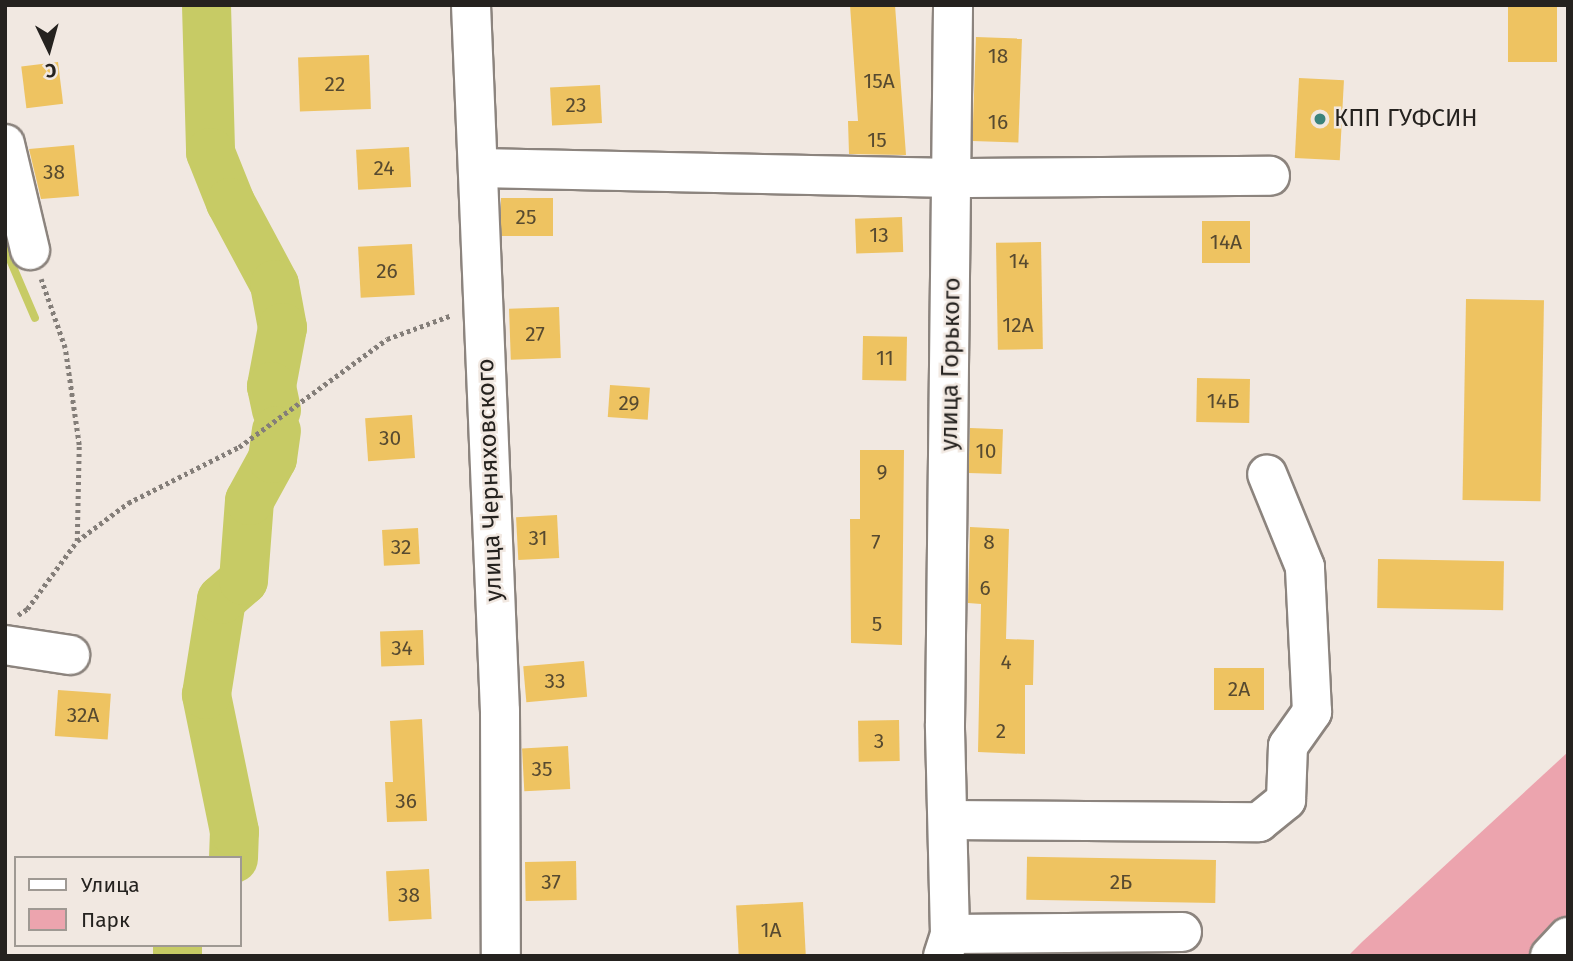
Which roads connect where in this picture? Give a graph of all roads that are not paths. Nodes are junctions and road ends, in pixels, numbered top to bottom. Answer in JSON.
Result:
{"nodes":[{"id":1,"x":471,"y":5,"type":"edge"},
{"id":2,"x":953,"y":5,"type":"edge"},
{"id":3,"x":5,"y":144,"type":"edge"},
{"id":4,"x":478,"y":167,"type":"junction"},
{"id":5,"x":1270,"y":176,"type":"dead end"},
{"id":6,"x":953,"y":178,"type":"junction"},
{"id":7,"x":30,"y":250,"type":"road end"},
{"id":8,"x":1267,"y":474,"type":"dead end"},
{"id":9,"x":5,"y":645,"type":"edge"},
{"id":10,"x":70,"y":655,"type":"dead end"},
{"id":11,"x":948,"y":820,"type":"junction"},
{"id":12,"x":1182,"y":932,"type":"dead end"},
{"id":13,"x":1568,"y":937,"type":"edge"},
{"id":14,"x":946,"y":945,"type":"edge"},
{"id":15,"x":501,"y":956,"type":"edge"},
{"id":16,"x":1550,"y":956,"type":"edge"}],
"edges":[{"from":1,"to":4,"type":"street","name":"улица Черняховского"},
{"from":2,"to":6,"type":"street","name":"улица Горького"},
{"from":3,"to":7,"type":"street"},
{"from":4,"to":6,"type":"street"},
{"from":4,"to":15,"type":"street","name":"улица Черняховского"},
{"from":5,"to":6,"type":"street"},
{"from":6,"to":11,"type":"street","name":"улица Горького"},
{"from":8,"to":11,"type":"street"},
{"from":9,"to":10,"type":"street"},
{"from":11,"to":14,"type":"street","name":"улица Горького"},
{"from":12,"to":14,"type":"street"},
{"from":13,"to":16,"type":"street"}]}
